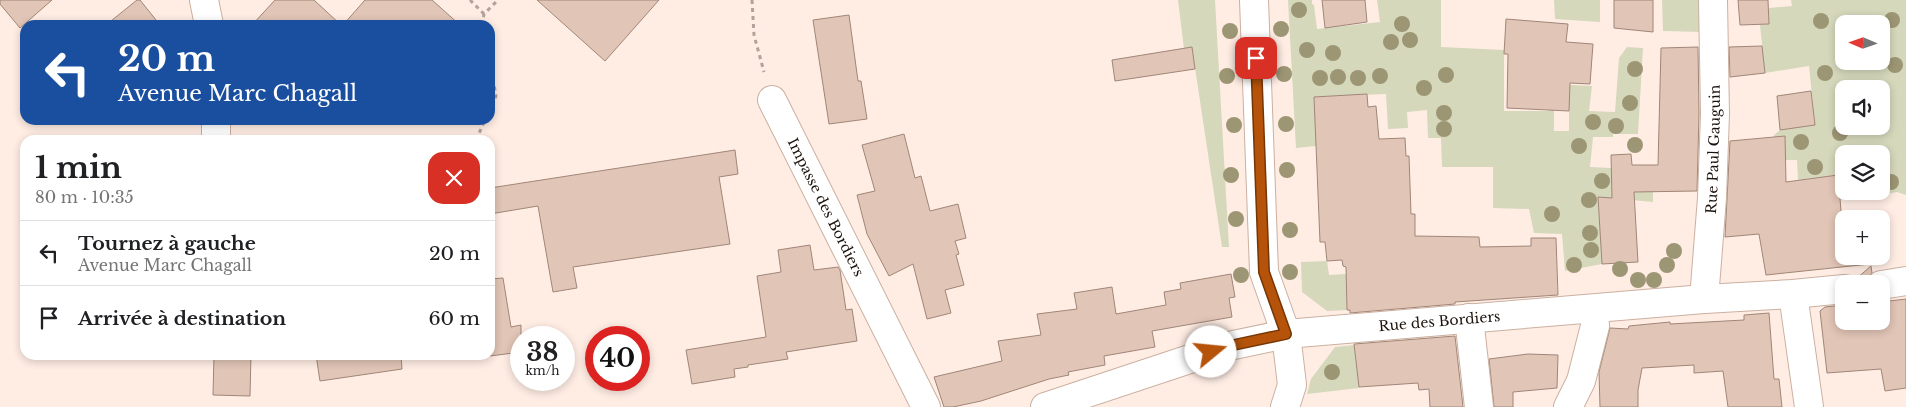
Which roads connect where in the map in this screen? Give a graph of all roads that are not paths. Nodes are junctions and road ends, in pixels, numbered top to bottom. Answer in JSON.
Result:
{"nodes":[{"id":1,"x":204,"y":0,"type":"edge"},
{"id":2,"x":1254,"y":0,"type":"edge"},
{"id":3,"x":1713,"y":0,"type":"edge"},
{"id":4,"x":208,"y":20,"type":"edge"},
{"id":5,"x":772,"y":100,"type":"road end"},
{"id":6,"x":1906,"y":281,"type":"edge"},
{"id":7,"x":1890,"y":284,"type":"edge"},
{"id":8,"x":1835,"y":290,"type":"edge"},
{"id":9,"x":1793,"y":294,"type":"junction"},
{"id":10,"x":1704,"y":299,"type":"junction"},
{"id":11,"x":1594,"y":309,"type":"junction"},
{"id":12,"x":1469,"y":318,"type":"junction"},
{"id":13,"x":1286,"y":334,"type":"junction"},
{"id":14,"x":926,"y":407,"type":"edge"},
{"id":15,"x":1045,"y":407,"type":"edge"},
{"id":16,"x":1285,"y":407,"type":"edge"},
{"id":17,"x":1479,"y":407,"type":"edge"},
{"id":18,"x":1568,"y":407,"type":"edge"},
{"id":19,"x":1809,"y":407,"type":"edge"}],
"edges":[{"from":1,"to":4,"type":"street"},
{"from":2,"to":13,"type":"street"},
{"from":3,"to":10,"type":"street","name":"Rue Paul Gauguin"},
{"from":5,"to":14,"type":"street","name":"Impasse des Bordiers"},
{"from":6,"to":7,"type":"street"},
{"from":8,"to":9,"type":"street","name":"Rue des Bordiers"},
{"from":9,"to":10,"type":"street","name":"Rue des Bordiers"},
{"from":9,"to":19,"type":"street"},
{"from":10,"to":11,"type":"street","name":"Rue des Bordiers"},
{"from":11,"to":12,"type":"street","name":"Rue des Bordiers"},
{"from":11,"to":18,"type":"street"},
{"from":12,"to":13,"type":"street","name":"Rue des Bordiers"},
{"from":12,"to":17,"type":"street"},
{"from":13,"to":15,"type":"street","name":"Rue des Bordiers"},
{"from":13,"to":16,"type":"street"}]}
